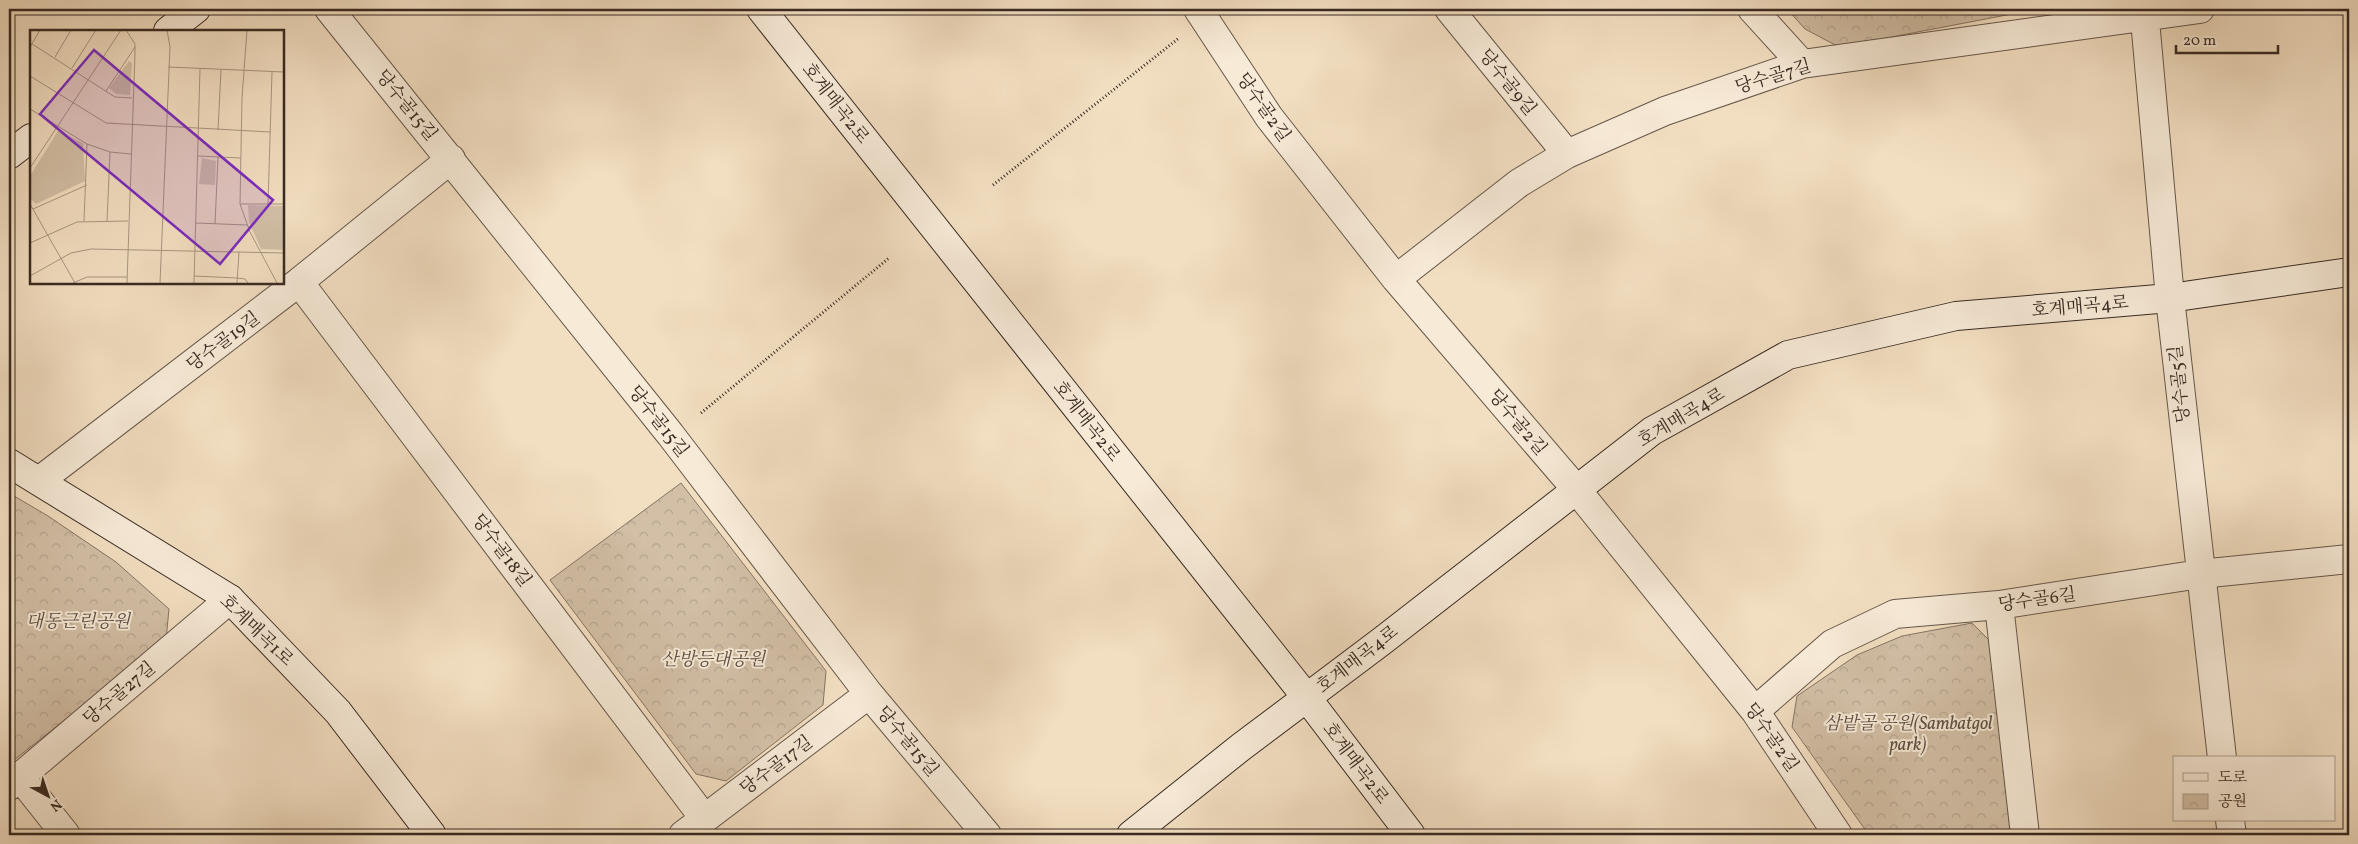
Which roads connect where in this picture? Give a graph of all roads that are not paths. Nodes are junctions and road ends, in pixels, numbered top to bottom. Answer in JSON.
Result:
{"nodes":[{"id":1,"x":196,"y":9,"type":"edge"},
{"id":2,"x":330,"y":9,"type":"edge"},
{"id":3,"x":761,"y":9,"type":"edge"},
{"id":4,"x":1198,"y":9,"type":"edge"},
{"id":5,"x":1449,"y":9,"type":"edge"},
{"id":6,"x":1752,"y":9,"type":"edge"},
{"id":7,"x":2200,"y":9,"type":"edge"},
{"id":8,"x":2144,"y":12,"type":"edge"},
{"id":9,"x":169,"y":30,"type":"edge"},
{"id":10,"x":1802,"y":64,"type":"junction"},
{"id":11,"x":30,"y":139,"type":"edge"},
{"id":12,"x":1567,"y":154,"type":"junction"},
{"id":13,"x":9,"y":155,"type":"edge"},
{"id":14,"x":451,"y":159,"type":"junction"},
{"id":15,"x":2349,"y":272,"type":"edge"},
{"id":16,"x":1396,"y":279,"type":"junction"},
{"id":17,"x":300,"y":282,"type":"junction"},
{"id":18,"x":2170,"y":298,"type":"junction"},
{"id":19,"x":9,"y":463,"type":"edge"},
{"id":20,"x":39,"y":482,"type":"junction"},
{"id":21,"x":1576,"y":489,"type":"junction"},
{"id":22,"x":2349,"y":559,"type":"edge"},
{"id":23,"x":2200,"y":574,"type":"junction"},
{"id":24,"x":230,"y":599,"type":"junction"},
{"id":25,"x":1999,"y":605,"type":"junction"},
{"id":26,"x":869,"y":694,"type":"junction"},
{"id":27,"x":1307,"y":698,"type":"junction"},
{"id":28,"x":1755,"y":711,"type":"junction"},
{"id":29,"x":2222,"y":756,"type":"edge"},
{"id":30,"x":14,"y":781,"type":"edge"},
{"id":31,"x":704,"y":818,"type":"junction"},
{"id":32,"x":2230,"y":822,"type":"edge"},
{"id":33,"x":66,"y":835,"type":"edge"},
{"id":34,"x":432,"y":835,"type":"edge"},
{"id":35,"x":683,"y":835,"type":"edge"},
{"id":36,"x":987,"y":835,"type":"edge"},
{"id":37,"x":1131,"y":835,"type":"edge"},
{"id":38,"x":1410,"y":835,"type":"edge"},
{"id":39,"x":1838,"y":835,"type":"edge"},
{"id":40,"x":2025,"y":835,"type":"edge"},
{"id":41,"x":2232,"y":835,"type":"edge"}],
"edges":[{"from":1,"to":9,"type":"street"},
{"from":2,"to":14,"type":"street","name":"당수골15길"},
{"from":3,"to":27,"type":"street","name":"호계매곡2로"},
{"from":4,"to":16,"type":"street","name":"당수골2길"},
{"from":5,"to":12,"type":"street","name":"당수골9길"},
{"from":6,"to":10,"type":"street"},
{"from":7,"to":8,"type":"street","name":"당수골7길"},
{"from":8,"to":10,"type":"street","name":"당수골7길"},
{"from":8,"to":18,"type":"street","name":"당수골5길"},
{"from":10,"to":12,"type":"street","name":"당수골7길"},
{"from":11,"to":13,"type":"street"},
{"from":12,"to":16,"type":"street","name":"당수골7길"},
{"from":14,"to":17,"type":"street","name":"당수골19길"},
{"from":14,"to":26,"type":"street","name":"당수골15길"},
{"from":15,"to":18,"type":"street","name":"호계매곡4로"},
{"from":16,"to":21,"type":"street","name":"당수골2길"},
{"from":17,"to":20,"type":"street","name":"당수골19길"},
{"from":17,"to":31,"type":"street","name":"당수골18길"},
{"from":18,"to":21,"type":"street","name":"호계매곡4로"},
{"from":18,"to":23,"type":"street","name":"당수골5길"},
{"from":19,"to":20,"type":"street","name":"호계매곡1로"},
{"from":20,"to":24,"type":"street","name":"호계매곡1로"},
{"from":21,"to":27,"type":"street","name":"호계매곡4로"},
{"from":21,"to":28,"type":"street","name":"당수골2길"},
{"from":22,"to":23,"type":"street","name":"당수골6길"},
{"from":23,"to":25,"type":"street","name":"당수골6길"},
{"from":23,"to":29,"type":"street","name":"당수골5길"},
{"from":24,"to":30,"type":"street","name":"당수골27길"},
{"from":24,"to":34,"type":"street","name":"호계매곡1로"},
{"from":25,"to":28,"type":"street","name":"당수골6길"},
{"from":25,"to":40,"type":"street"},
{"from":26,"to":31,"type":"street","name":"당수골17길"},
{"from":26,"to":36,"type":"street","name":"당수골15길"},
{"from":27,"to":37,"type":"street","name":"호계매곡4로"},
{"from":27,"to":38,"type":"street","name":"호계매곡2로"},
{"from":28,"to":39,"type":"street","name":"당수골2길"},
{"from":30,"to":33,"type":"street"},
{"from":31,"to":35,"type":"street","name":"당수골17길"},
{"from":32,"to":41,"type":"street"}]}
